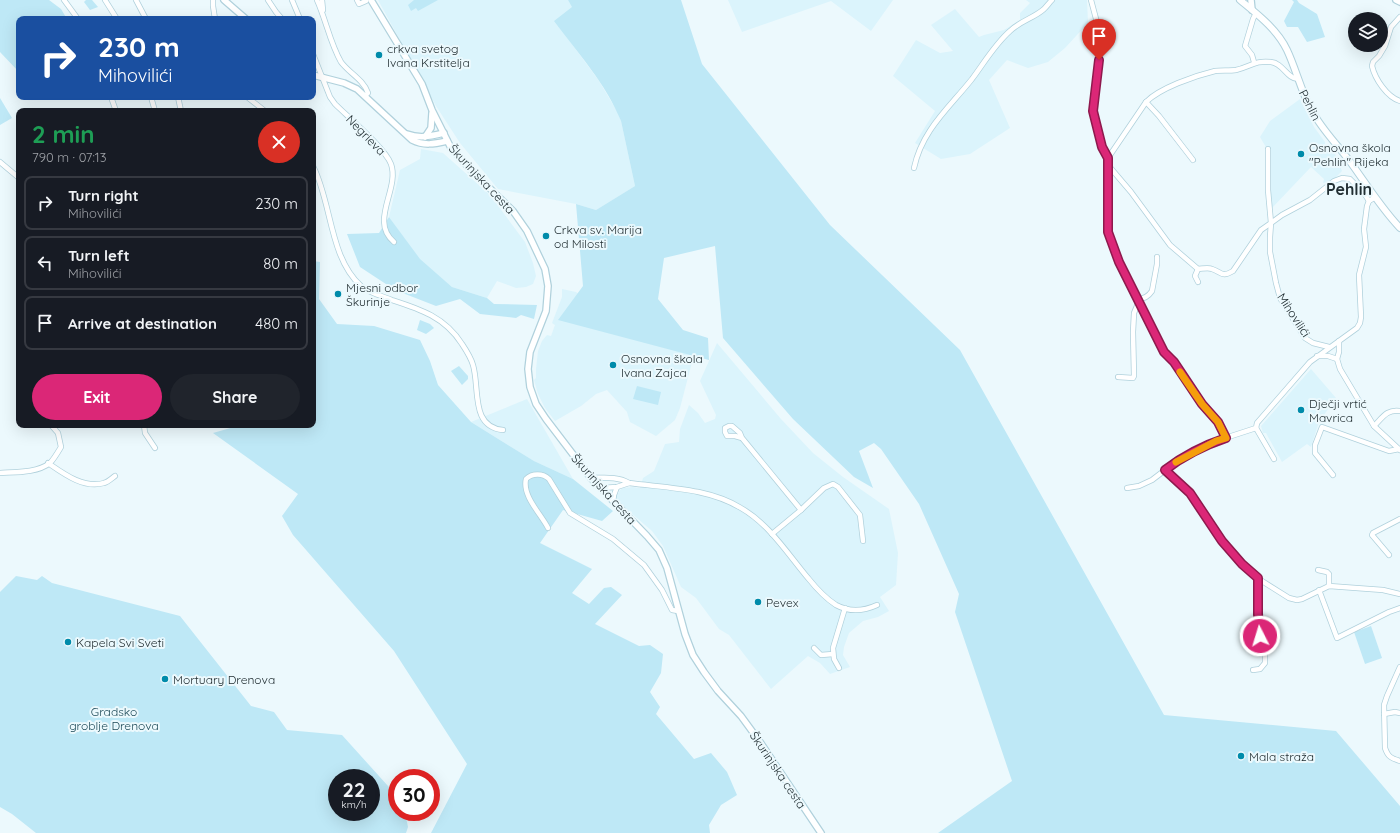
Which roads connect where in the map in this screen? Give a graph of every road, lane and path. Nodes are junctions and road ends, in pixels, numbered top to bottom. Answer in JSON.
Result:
{"nodes":[{"id":1,"x":64,"y":0,"type":"edge"},
{"id":2,"x":105,"y":0,"type":"edge"},
{"id":3,"x":136,"y":0,"type":"edge"},
{"id":4,"x":213,"y":0,"type":"edge"},
{"id":5,"x":224,"y":0,"type":"edge"},
{"id":6,"x":268,"y":0,"type":"edge"},
{"id":7,"x":292,"y":0,"type":"edge"},
{"id":8,"x":317,"y":0,"type":"edge"},
{"id":9,"x":322,"y":0,"type":"edge"},
{"id":10,"x":357,"y":0,"type":"edge"},
{"id":11,"x":368,"y":0,"type":"edge"},
{"id":12,"x":1052,"y":0,"type":"edge"},
{"id":13,"x":1091,"y":0,"type":"edge"},
{"id":14,"x":1240,"y":0,"type":"edge"},
{"id":15,"x":1251,"y":0,"type":"edge"},
{"id":16,"x":1396,"y":0,"type":"edge"},
{"id":17,"x":1400,"y":2,"type":"edge"},
{"id":18,"x":323,"y":12,"type":"junction"},
{"id":19,"x":1254,"y":12,"type":"junction"},
{"id":20,"x":76,"y":16,"type":"edge"},
{"id":21,"x":116,"y":16,"type":"edge"},
{"id":22,"x":144,"y":16,"type":"edge"},
{"id":23,"x":215,"y":16,"type":"edge"},
{"id":24,"x":243,"y":16,"type":"edge"},
{"id":25,"x":279,"y":16,"type":"edge"},
{"id":26,"x":299,"y":16,"type":"edge"},
{"id":27,"x":1400,"y":17,"type":"edge"},
{"id":28,"x":316,"y":61,"type":"edge"},
{"id":29,"x":1254,"y":62,"type":"junction"},
{"id":30,"x":316,"y":76,"type":"edge"},
{"id":31,"x":323,"y":78,"type":"junction"},
{"id":32,"x":1298,"y":79,"type":"junction"},
{"id":33,"x":365,"y":96,"type":"junction"},
{"id":34,"x":251,"y":100,"type":"edge"},
{"id":35,"x":1400,"y":101,"type":"edge"},
{"id":36,"x":1146,"y":102,"type":"junction"},
{"id":37,"x":261,"y":108,"type":"edge"},
{"id":38,"x":432,"y":110,"type":"junction"},
{"id":39,"x":405,"y":133,"type":"junction"},
{"id":40,"x":444,"y":133,"type":"junction"},
{"id":41,"x":425,"y":137,"type":"junction"},
{"id":42,"x":447,"y":141,"type":"junction"},
{"id":43,"x":1268,"y":150,"type":"dead end"},
{"id":44,"x":1108,"y":158,"type":"junction"},
{"id":45,"x":1193,"y":160,"type":"dead end"},
{"id":46,"x":0,"y":162,"type":"edge"},
{"id":47,"x":1108,"y":165,"type":"junction"},
{"id":48,"x":914,"y":168,"type":"dead end"},
{"id":49,"x":316,"y":174,"type":"edge"},
{"id":50,"x":16,"y":175,"type":"edge"},
{"id":51,"x":1372,"y":199,"type":"junction"},
{"id":52,"x":1271,"y":223,"type":"junction"},
{"id":53,"x":1400,"y":228,"type":"edge"},
{"id":54,"x":394,"y":242,"type":"dead end"},
{"id":55,"x":1157,"y":257,"type":"dead end"},
{"id":56,"x":1198,"y":269,"type":"junction"},
{"id":57,"x":1198,"y":282,"type":"dead end"},
{"id":58,"x":1138,"y":300,"type":"junction"},
{"id":59,"x":1339,"y":342,"type":"junction"},
{"id":60,"x":1329,"y":348,"type":"junction"},
{"id":61,"x":1317,"y":356,"type":"junction"},
{"id":62,"x":1337,"y":359,"type":"junction"},
{"id":63,"x":1118,"y":377,"type":"dead end"},
{"id":64,"x":1400,"y":411,"type":"edge"},
{"id":65,"x":1374,"y":426,"type":"junction"},
{"id":66,"x":54,"y":428,"type":"edge"},
{"id":67,"x":144,"y":428,"type":"edge"},
{"id":68,"x":1256,"y":428,"type":"junction"},
{"id":69,"x":503,"y":430,"type":"dead end"},
{"id":70,"x":742,"y":438,"type":"dead end"},
{"id":71,"x":1226,"y":438,"type":"junction"},
{"id":72,"x":155,"y":448,"type":"dead end"},
{"id":73,"x":1400,"y":449,"type":"edge"},
{"id":74,"x":1274,"y":459,"type":"dead end"},
{"id":75,"x":48,"y":463,"type":"junction"},
{"id":76,"x":1165,"y":470,"type":"junction"},
{"id":77,"x":0,"y":473,"type":"edge"},
{"id":78,"x":1333,"y":474,"type":"dead end"},
{"id":79,"x":115,"y":476,"type":"dead end"},
{"id":80,"x":591,"y":478,"type":"junction"},
{"id":81,"x":629,"y":483,"type":"junction"},
{"id":82,"x":617,"y":487,"type":"junction"},
{"id":83,"x":601,"y":488,"type":"junction"},
{"id":84,"x":1127,"y":488,"type":"dead end"},
{"id":85,"x":613,"y":502,"type":"junction"},
{"id":86,"x":801,"y":510,"type":"junction"},
{"id":87,"x":1400,"y":519,"type":"edge"},
{"id":88,"x":548,"y":528,"type":"dead end"},
{"id":89,"x":772,"y":534,"type":"junction"},
{"id":90,"x":863,"y":541,"type":"dead end"},
{"id":91,"x":1390,"y":555,"type":"dead end"},
{"id":92,"x":1318,"y":570,"type":"dead end"},
{"id":93,"x":1258,"y":578,"type":"junction"},
{"id":94,"x":1329,"y":586,"type":"junction"},
{"id":95,"x":1319,"y":590,"type":"junction"},
{"id":96,"x":1400,"y":594,"type":"edge"},
{"id":97,"x":877,"y":605,"type":"dead end"},
{"id":98,"x":845,"y":608,"type":"junction"},
{"id":99,"x":1400,"y":608,"type":"edge"},
{"id":100,"x":678,"y":611,"type":"junction"},
{"id":101,"x":814,"y":648,"type":"dead end"},
{"id":102,"x":833,"y":654,"type":"junction"},
{"id":103,"x":1400,"y":667,"type":"edge"},
{"id":104,"x":839,"y":668,"type":"dead end"},
{"id":105,"x":1253,"y":670,"type":"dead end"},
{"id":106,"x":1384,"y":714,"type":"junction"},
{"id":107,"x":1400,"y":714,"type":"edge"},
{"id":108,"x":1400,"y":762,"type":"edge"},
{"id":109,"x":821,"y":833,"type":"edge"}],
"edges":[{"from":1,"to":20,"type":"street"},
{"from":2,"to":21,"type":"street"},
{"from":3,"to":22,"type":"street"},
{"from":4,"to":23,"type":"street"},
{"from":5,"to":24,"type":"street"},
{"from":6,"to":25,"type":"street"},
{"from":7,"to":26,"type":"street"},
{"from":8,"to":18,"type":"street"},
{"from":9,"to":18,"type":"street"},
{"from":10,"to":11,"type":"street"},
{"from":11,"to":38,"type":"street","name":"Škurinjska cesta"},
{"from":12,"to":48,"type":"street"},
{"from":13,"to":44,"type":"street"},
{"from":14,"to":19,"type":"main road","name":"Pehlin"},
{"from":15,"to":19,"type":"street"},
{"from":16,"to":17,"type":"street"},
{"from":18,"to":33,"type":"street"},
{"from":19,"to":29,"type":"street"},
{"from":19,"to":32,"type":"main road","name":"Pehlin"},
{"from":27,"to":35,"type":"street"},
{"from":28,"to":31,"type":"street","name":"Negrieva"},
{"from":29,"to":32,"type":"street"},
{"from":29,"to":36,"type":"street"},
{"from":30,"to":31,"type":"street"},
{"from":31,"to":33,"type":"street"},
{"from":31,"to":54,"type":"street","name":"Negrieva"},
{"from":32,"to":51,"type":"main road","name":"Pehlin"},
{"from":33,"to":39,"type":"street"},
{"from":34,"to":37,"type":"street"},
{"from":36,"to":44,"type":"street"},
{"from":36,"to":45,"type":"street"},
{"from":38,"to":40,"type":"street","name":"Škurinjska cesta"},
{"from":38,"to":41,"type":"street"},
{"from":39,"to":41,"type":"street"},
{"from":39,"to":42,"type":"street"},
{"from":40,"to":41,"type":"street"},
{"from":40,"to":42,"type":"street","name":"Škurinjska cesta"},
{"from":42,"to":80,"type":"street","name":"Škurinjska cesta"},
{"from":43,"to":52,"type":"street","name":"Mihovilići"},
{"from":44,"to":47,"type":"street"},
{"from":46,"to":50,"type":"street"},
{"from":47,"to":56,"type":"street"},
{"from":47,"to":58,"type":"street"},
{"from":49,"to":69,"type":"street"},
{"from":51,"to":52,"type":"street"},
{"from":51,"to":53,"type":"main road","name":"Pehlin"},
{"from":51,"to":59,"type":"street"},
{"from":52,"to":56,"type":"street"},
{"from":52,"to":60,"type":"street","name":"Mihovilići"},
{"from":55,"to":58,"type":"street"},
{"from":56,"to":57,"type":"street"},
{"from":58,"to":63,"type":"street"},
{"from":58,"to":71,"type":"street"},
{"from":59,"to":60,"type":"street"},
{"from":59,"to":62,"type":"street"},
{"from":60,"to":61,"type":"street"},
{"from":61,"to":62,"type":"street"},
{"from":61,"to":68,"type":"street"},
{"from":62,"to":65,"type":"street"},
{"from":64,"to":65,"type":"street"},
{"from":65,"to":73,"type":"street"},
{"from":66,"to":75,"type":"street"},
{"from":67,"to":72,"type":"street"},
{"from":68,"to":71,"type":"street"},
{"from":68,"to":74,"type":"street"},
{"from":70,"to":86,"type":"street"},
{"from":71,"to":76,"type":"street"},
{"from":73,"to":78,"type":"street"},
{"from":75,"to":77,"type":"street"},
{"from":75,"to":79,"type":"street"},
{"from":76,"to":84,"type":"street"},
{"from":76,"to":93,"type":"street"},
{"from":80,"to":81,"type":"street"},
{"from":80,"to":83,"type":"street","name":"Škurinjska cesta"},
{"from":81,"to":82,"type":"street"},
{"from":81,"to":89,"type":"street"},
{"from":82,"to":83,"type":"street"},
{"from":82,"to":85,"type":"street"},
{"from":83,"to":85,"type":"street","name":"Škurinjska cesta"},
{"from":85,"to":100,"type":"street","name":"Škurinjska cesta"},
{"from":86,"to":89,"type":"street"},
{"from":86,"to":90,"type":"street"},
{"from":87,"to":91,"type":"street"},
{"from":88,"to":100,"type":"street"},
{"from":89,"to":98,"type":"street"},
{"from":92,"to":94,"type":"street"},
{"from":93,"to":95,"type":"street"},
{"from":93,"to":105,"type":"street"},
{"from":94,"to":95,"type":"street"},
{"from":94,"to":96,"type":"street"},
{"from":95,"to":99,"type":"street"},
{"from":97,"to":98,"type":"street"},
{"from":98,"to":102,"type":"street"},
{"from":100,"to":109,"type":"street","name":"Škurinjska cesta"},
{"from":101,"to":102,"type":"street"},
{"from":102,"to":104,"type":"street"},
{"from":103,"to":106,"type":"street"},
{"from":106,"to":107,"type":"street"},
{"from":106,"to":108,"type":"street"}]}
